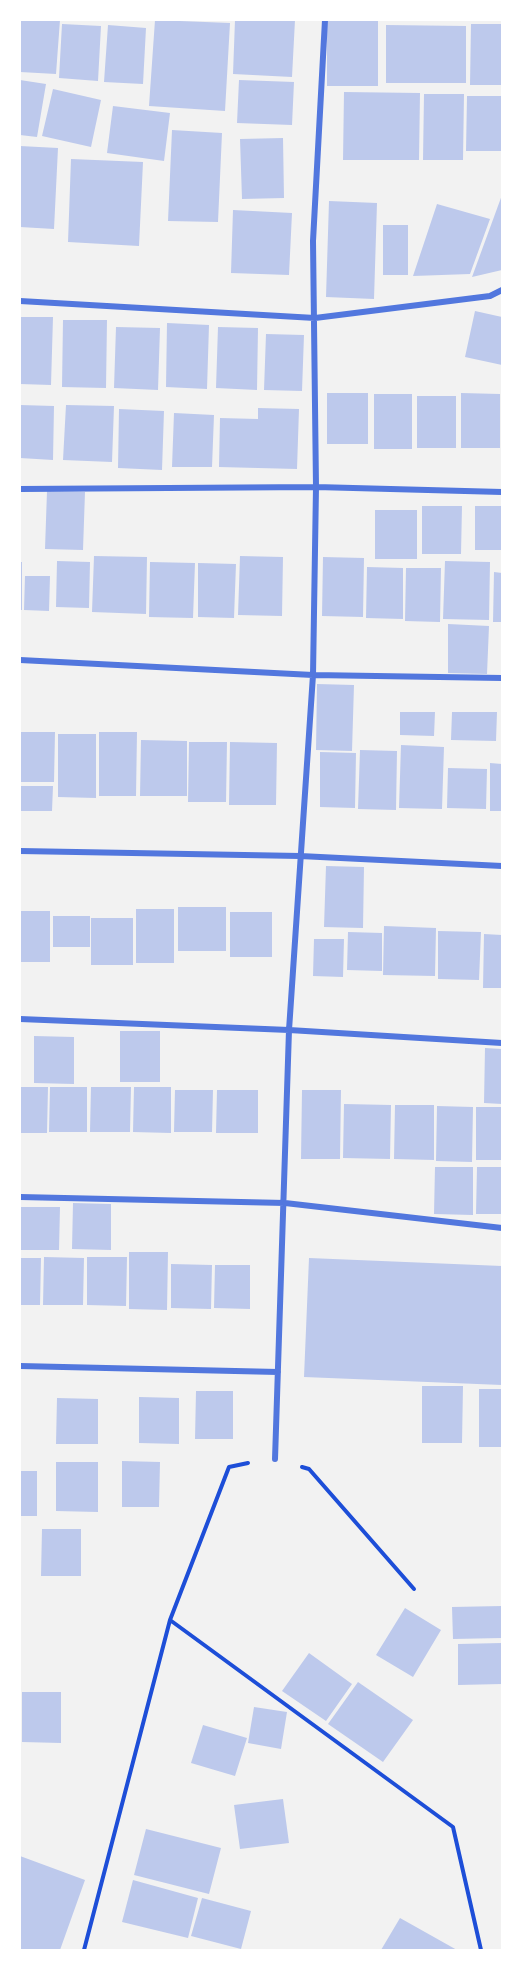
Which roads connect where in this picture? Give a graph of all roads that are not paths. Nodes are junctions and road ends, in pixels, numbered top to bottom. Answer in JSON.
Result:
{"nodes":[{"id":1,"x":325,"y":20,"type":"edge"},
{"id":2,"x":502,"y":290,"type":"edge"},
{"id":3,"x":20,"y":301,"type":"edge"},
{"id":4,"x":315,"y":318,"type":"junction"},
{"id":5,"x":316,"y":487,"type":"junction"},
{"id":6,"x":20,"y":489,"type":"edge"},
{"id":7,"x":502,"y":492,"type":"edge"},
{"id":8,"x":20,"y":660,"type":"edge"},
{"id":9,"x":313,"y":675,"type":"junction"},
{"id":10,"x":502,"y":678,"type":"edge"},
{"id":11,"x":20,"y":851,"type":"edge"},
{"id":12,"x":300,"y":856,"type":"junction"},
{"id":13,"x":502,"y":866,"type":"edge"},
{"id":14,"x":20,"y":1019,"type":"edge"},
{"id":15,"x":289,"y":1030,"type":"junction"},
{"id":16,"x":502,"y":1043,"type":"edge"},
{"id":17,"x":20,"y":1197,"type":"edge"},
{"id":18,"x":285,"y":1203,"type":"junction"},
{"id":19,"x":502,"y":1228,"type":"edge"},
{"id":20,"x":20,"y":1366,"type":"edge"},
{"id":21,"x":278,"y":1372,"type":"junction"},
{"id":22,"x":274,"y":1459,"type":"road end"}],
"edges":[{"from":1,"to":4,"type":"street"},
{"from":2,"to":4,"type":"street"},
{"from":3,"to":4,"type":"street"},
{"from":4,"to":5,"type":"street"},
{"from":5,"to":6,"type":"street"},
{"from":5,"to":7,"type":"street"},
{"from":5,"to":9,"type":"street"},
{"from":8,"to":9,"type":"street"},
{"from":9,"to":10,"type":"street"},
{"from":9,"to":12,"type":"street"},
{"from":11,"to":12,"type":"street"},
{"from":12,"to":13,"type":"street"},
{"from":12,"to":15,"type":"street"},
{"from":14,"to":15,"type":"street"},
{"from":15,"to":16,"type":"street"},
{"from":15,"to":18,"type":"street"},
{"from":17,"to":18,"type":"street"},
{"from":18,"to":19,"type":"street"},
{"from":18,"to":21,"type":"street"},
{"from":20,"to":21,"type":"street"},
{"from":21,"to":22,"type":"street"}]}
